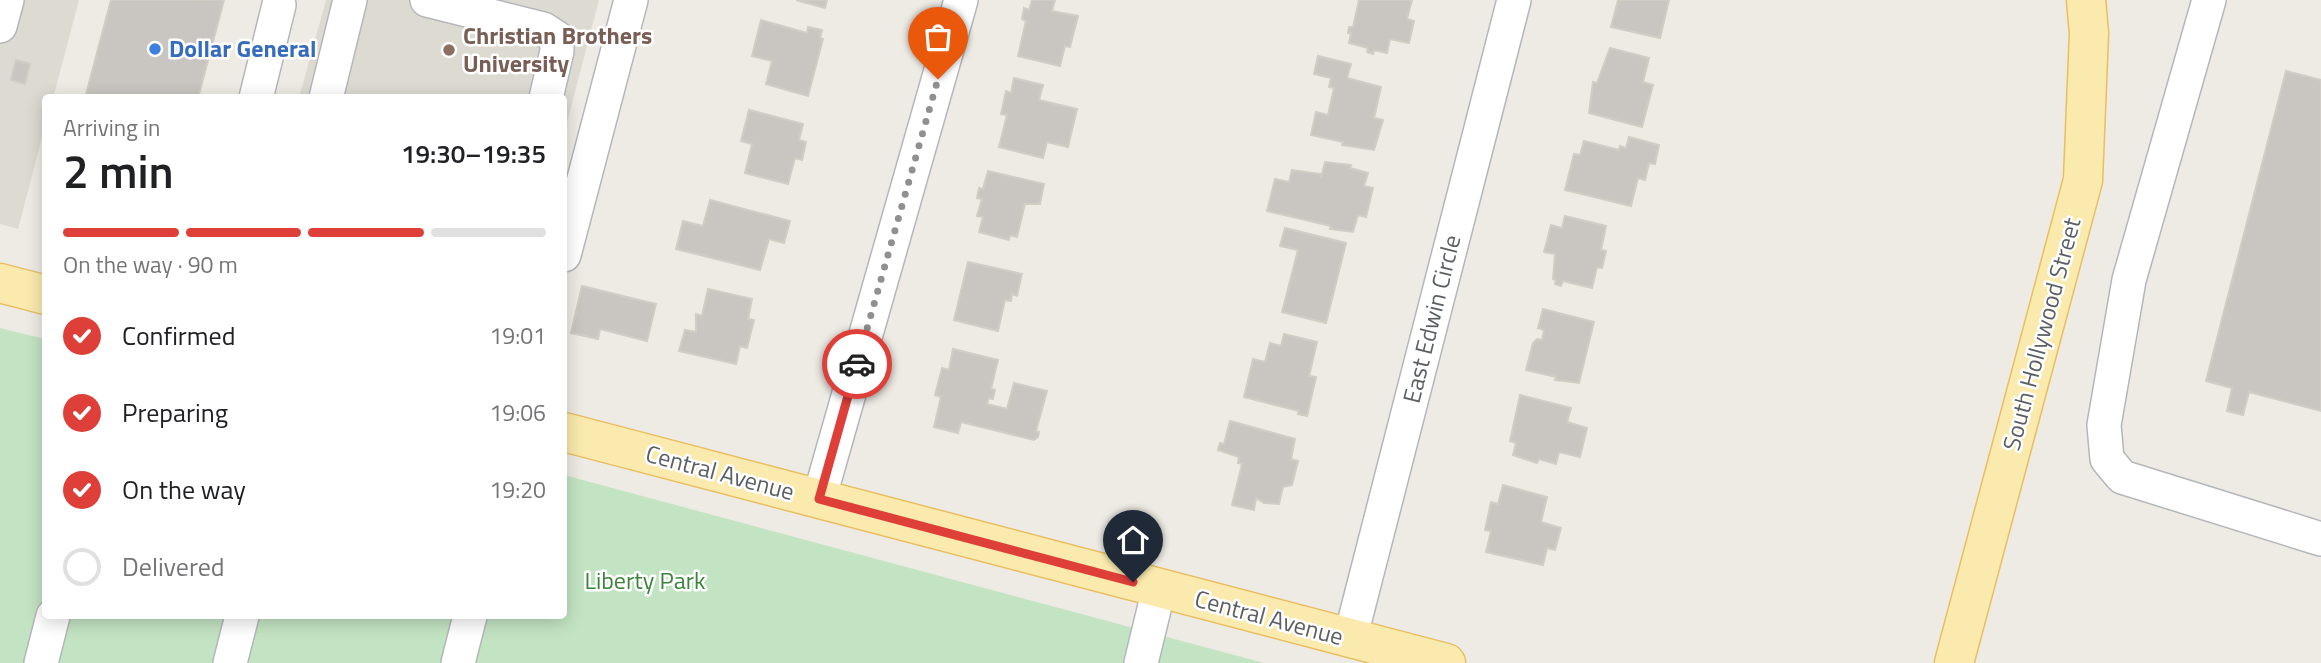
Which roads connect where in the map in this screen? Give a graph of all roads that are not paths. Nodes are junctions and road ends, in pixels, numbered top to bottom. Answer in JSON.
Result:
{"nodes":[{"id":1,"x":7,"y":0,"type":"edge"},
{"id":2,"x":350,"y":0,"type":"edge"},
{"id":3,"x":427,"y":0,"type":"edge"},
{"id":4,"x":631,"y":0,"type":"edge"},
{"id":5,"x":961,"y":0,"type":"edge"},
{"id":6,"x":1514,"y":0,"type":"edge"},
{"id":7,"x":2086,"y":0,"type":"edge"},
{"id":8,"x":2209,"y":0,"type":"edge"},
{"id":9,"x":279,"y":5,"type":"dead end"},
{"id":10,"x":0,"y":26,"type":"edge"},
{"id":11,"x":257,"y":94,"type":"edge"},
{"id":12,"x":327,"y":94,"type":"edge"},
{"id":13,"x":547,"y":94,"type":"edge"},
{"id":14,"x":567,"y":244,"type":"edge"},
{"id":15,"x":0,"y":283,"type":"edge"},
{"id":16,"x":42,"y":294,"type":"edge"},
{"id":17,"x":567,"y":433,"type":"edge"},
{"id":18,"x":819,"y":499,"type":"junction"},
{"id":19,"x":2321,"y":539,"type":"edge"},
{"id":20,"x":1159,"y":589,"type":"junction"},
{"id":21,"x":52,"y":619,"type":"edge"},
{"id":22,"x":241,"y":619,"type":"edge"},
{"id":23,"x":469,"y":619,"type":"edge"},
{"id":24,"x":1350,"y":639,"type":"junction"},
{"id":25,"x":41,"y":663,"type":"edge"},
{"id":26,"x":230,"y":663,"type":"edge"},
{"id":27,"x":458,"y":663,"type":"edge"},
{"id":28,"x":1141,"y":663,"type":"edge"},
{"id":29,"x":1447,"y":663,"type":"edge"},
{"id":30,"x":1954,"y":663,"type":"edge"}],
"edges":[{"from":1,"to":10,"type":"street"},
{"from":2,"to":12,"type":"street"},
{"from":3,"to":13,"type":"street"},
{"from":4,"to":14,"type":"street"},
{"from":5,"to":18,"type":"street"},
{"from":6,"to":24,"type":"street","name":"East Edwin Circle"},
{"from":7,"to":30,"type":"main road","name":"South Hollywood Street"},
{"from":8,"to":19,"type":"street"},
{"from":9,"to":11,"type":"street"},
{"from":15,"to":16,"type":"main road"},
{"from":17,"to":18,"type":"main road","name":"Central Avenue"},
{"from":18,"to":20,"type":"main road","name":"Central Avenue"},
{"from":20,"to":24,"type":"main road","name":"Central Avenue"},
{"from":20,"to":28,"type":"street"},
{"from":21,"to":25,"type":"street"},
{"from":22,"to":26,"type":"street"},
{"from":23,"to":27,"type":"street"},
{"from":24,"to":29,"type":"main road","name":"Central Avenue"}]}
